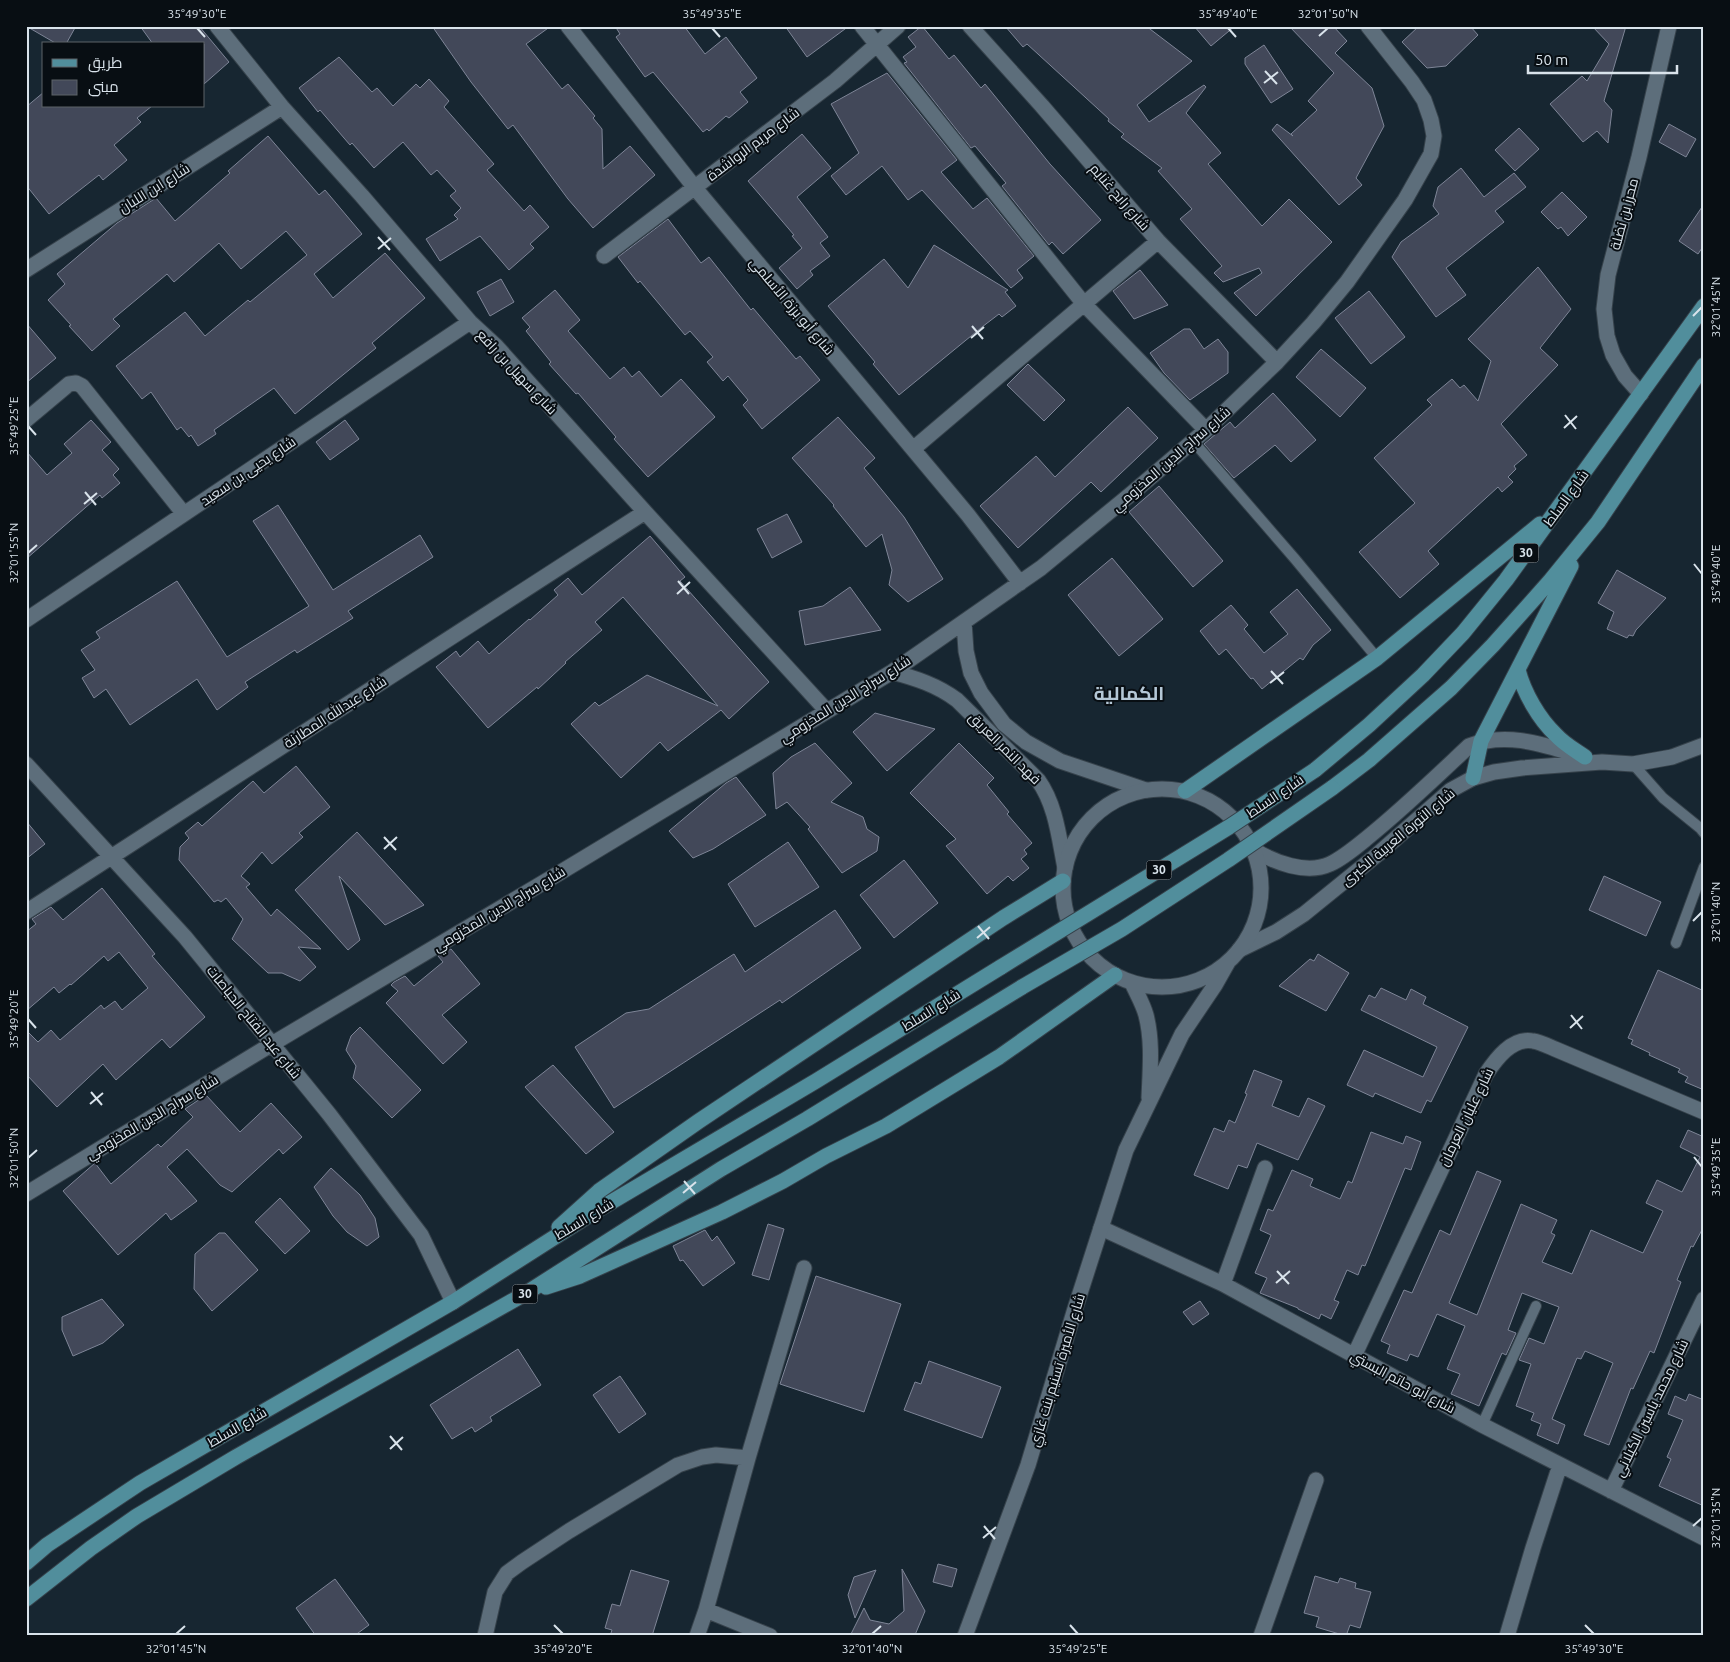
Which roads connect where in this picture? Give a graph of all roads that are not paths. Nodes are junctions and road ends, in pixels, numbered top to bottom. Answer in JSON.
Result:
{"nodes":[{"id":1,"x":217,"y":26,"type":"edge"},
{"id":2,"x":568,"y":26,"type":"edge"},
{"id":3,"x":862,"y":26,"type":"edge"},
{"id":4,"x":898,"y":26,"type":"edge"},
{"id":5,"x":970,"y":26,"type":"edge"},
{"id":6,"x":1368,"y":26,"type":"edge"},
{"id":7,"x":1669,"y":26,"type":"edge"},
{"id":8,"x":877,"y":44,"type":"junction"},
{"id":9,"x":282,"y":107,"type":"junction"},
{"id":10,"x":695,"y":188,"type":"junction"},
{"id":11,"x":1158,"y":241,"type":"junction"},
{"id":12,"x":604,"y":256,"type":"dead end"},
{"id":13,"x":26,"y":270,"type":"edge"},
{"id":14,"x":1084,"y":304,"type":"junction"},
{"id":15,"x":1704,"y":306,"type":"edge"},
{"id":16,"x":470,"y":322,"type":"junction"},
{"id":17,"x":1277,"y":362,"type":"junction"},
{"id":18,"x":1704,"y":365,"type":"edge"},
{"id":19,"x":1641,"y":394,"type":"junction"},
{"id":20,"x":26,"y":420,"type":"edge"},
{"id":21,"x":1206,"y":430,"type":"junction"},
{"id":22,"x":1193,"y":441,"type":"junction"},
{"id":23,"x":913,"y":449,"type":"junction"},
{"id":24,"x":1557,"y":511,"type":"junction"},
{"id":25,"x":644,"y":512,"type":"junction"},
{"id":26,"x":184,"y":514,"type":"junction"},
{"id":27,"x":1598,"y":522,"type":"junction"},
{"id":28,"x":1020,"y":583,"type":"junction"},
{"id":29,"x":26,"y":620,"type":"edge"},
{"id":30,"x":964,"y":622,"type":"junction"},
{"id":31,"x":1377,"y":658,"type":"junction"},
{"id":32,"x":1518,"y":670,"type":"junction"},
{"id":33,"x":892,"y":672,"type":"junction"},
{"id":34,"x":826,"y":710,"type":"junction"},
{"id":35,"x":1004,"y":724,"type":"junction"},
{"id":36,"x":992,"y":735,"type":"junction"},
{"id":37,"x":1481,"y":741,"type":"junction"},
{"id":38,"x":1704,"y":746,"type":"edge"},
{"id":39,"x":1585,"y":757,"type":"junction"},
{"id":40,"x":1602,"y":762,"type":"junction"},
{"id":41,"x":26,"y":764,"type":"edge"},
{"id":42,"x":1633,"y":764,"type":"junction"},
{"id":43,"x":1473,"y":778,"type":"junction"},
{"id":44,"x":1146,"y":790,"type":"junction"},
{"id":45,"x":1185,"y":792,"type":"junction"},
{"id":46,"x":1704,"y":833,"type":"edge"},
{"id":47,"x":1254,"y":850,"type":"junction"},
{"id":48,"x":112,"y":856,"type":"junction"},
{"id":49,"x":1704,"y":867,"type":"edge"},
{"id":50,"x":1064,"y":875,"type":"junction"},
{"id":51,"x":26,"y":912,"type":"edge"},
{"id":52,"x":1676,"y":943,"type":"dead end"},
{"id":53,"x":1239,"y":950,"type":"junction"},
{"id":54,"x":1228,"y":962,"type":"junction"},
{"id":55,"x":1115,"y":975,"type":"junction"},
{"id":56,"x":1132,"y":983,"type":"junction"},
{"id":57,"x":272,"y":1044,"type":"junction"},
{"id":58,"x":1149,"y":1104,"type":"junction"},
{"id":59,"x":1704,"y":1112,"type":"edge"},
{"id":60,"x":1265,"y":1168,"type":"dead end"},
{"id":61,"x":26,"y":1194,"type":"edge"},
{"id":62,"x":1101,"y":1228,"type":"junction"},
{"id":63,"x":538,"y":1248,"type":"junction"},
{"id":64,"x":804,"y":1268,"type":"dead end"},
{"id":65,"x":1223,"y":1284,"type":"junction"},
{"id":66,"x":528,"y":1292,"type":"junction"},
{"id":67,"x":1704,"y":1299,"type":"edge"},
{"id":68,"x":454,"y":1302,"type":"junction"},
{"id":69,"x":1536,"y":1306,"type":"dead end"},
{"id":70,"x":1354,"y":1356,"type":"junction"},
{"id":71,"x":1482,"y":1425,"type":"junction"},
{"id":72,"x":748,"y":1458,"type":"junction"},
{"id":73,"x":1560,"y":1465,"type":"junction"},
{"id":74,"x":1316,"y":1480,"type":"dead end"},
{"id":75,"x":1611,"y":1491,"type":"junction"},
{"id":76,"x":1704,"y":1538,"type":"edge"},
{"id":77,"x":26,"y":1563,"type":"edge"},
{"id":78,"x":26,"y":1598,"type":"edge"},
{"id":79,"x":706,"y":1610,"type":"junction"},
{"id":80,"x":485,"y":1636,"type":"edge"},
{"id":81,"x":697,"y":1636,"type":"edge"},
{"id":82,"x":770,"y":1636,"type":"edge"},
{"id":83,"x":965,"y":1636,"type":"edge"},
{"id":84,"x":1261,"y":1636,"type":"edge"},
{"id":85,"x":1507,"y":1636,"type":"edge"}],
"edges":[{"from":1,"to":9,"type":"street","name":"شارع سهيل بن رافع"},
{"from":2,"to":10,"type":"street","name":"شارع أبو برزة الأسلمي"},
{"from":3,"to":8,"type":"street"},
{"from":4,"to":8,"type":"street","name":"شارع مريم الرواشدة"},
{"from":5,"to":11,"type":"street","name":"شارع رابح غنايم"},
{"from":6,"to":17,"type":"street","name":"شارع سراج الدين المخزومي"},
{"from":7,"to":19,"type":"street","name":"محرز بن نضلة"},
{"from":8,"to":10,"type":"street","name":"شارع مريم الرواشدة"},
{"from":8,"to":14,"type":"street"},
{"from":9,"to":13,"type":"street","name":"شارع ابن اللبان"},
{"from":9,"to":16,"type":"street","name":"شارع سهيل بن رافع"},
{"from":10,"to":12,"type":"street","name":"شارع مريم الرواشدة"},
{"from":10,"to":23,"type":"street","name":"شارع أبو برزة الأسلمي"},
{"from":11,"to":14,"type":"street"},
{"from":11,"to":17,"type":"street","name":"شارع رابح غنايم"},
{"from":14,"to":21,"type":"street"},
{"from":14,"to":23,"type":"street"},
{"from":15,"to":19,"type":"main road","name":"شارع السلط","number":"30"},
{"from":16,"to":25,"type":"street","name":"شارع سهيل بن رافع"},
{"from":16,"to":26,"type":"street","name":"شارع يحيى بن سعيد"},
{"from":17,"to":21,"type":"street","name":"شارع سراج الدين المخزومي"},
{"from":18,"to":27,"type":"main road","name":"شارع السلط","number":"30"},
{"from":19,"to":24,"type":"main road","name":"شارع السلط","number":"30"},
{"from":20,"to":26,"type":"street"},
{"from":21,"to":22,"type":"street","name":"شارع سراج الدين المخزومي"},
{"from":22,"to":28,"type":"street","name":"شارع سراج الدين المخزومي"},
{"from":22,"to":31,"type":"lane"},
{"from":23,"to":28,"type":"street","name":"شارع أبو برزة الأسلمي"},
{"from":24,"to":31,"type":"main road"},
{"from":24,"to":63,"type":"main road","name":"شارع السلط","number":"30","bridge":true},
{"from":25,"to":34,"type":"street","name":"شارع سهيل بن رافع"},
{"from":25,"to":48,"type":"street","name":"شارع عبدالله المطارنة"},
{"from":26,"to":29,"type":"street","name":"شارع يحيى بن سعيد"},
{"from":27,"to":32,"type":"main road"},
{"from":27,"to":66,"type":"main road","name":"شارع السلط","number":"30","bridge":true},
{"from":28,"to":30,"type":"street","name":"شارع سراج الدين المخزومي"},
{"from":30,"to":33,"type":"street","name":"شارع سراج الدين المخزومي"},
{"from":30,"to":35,"type":"street","name":"فهد النمر العريق"},
{"from":31,"to":45,"type":"main road"},
{"from":32,"to":37,"type":"main road"},
{"from":32,"to":39,"type":"main road"},
{"from":33,"to":34,"type":"street","name":"شارع سراج الدين المخزومي"},
{"from":33,"to":36,"type":"street","name":"فهد النمر العريق"},
{"from":34,"to":57,"type":"street","name":"شارع سراج الدين المخزومي"},
{"from":35,"to":36,"type":"street"},
{"from":35,"to":44,"type":"street","name":"فهد النمر العريق"},
{"from":36,"to":50,"type":"street","name":"فهد النمر العريق"},
{"from":37,"to":39,"type":"street","name":"شارع الثورة العربية الكبرى"},
{"from":37,"to":43,"type":"main road"},
{"from":37,"to":47,"type":"street","name":"شارع الثورة العربية الكبرى"},
{"from":38,"to":42,"type":"street","name":"شارع الثورة العربية الكبرى"},
{"from":39,"to":40,"type":"street","name":"شارع الثورة العربية الكبرى"},
{"from":40,"to":42,"type":"street","name":"شارع الثورة العربية الكبرى"},
{"from":40,"to":43,"type":"street","name":"شارع الثورة العربية الكبرى"},
{"from":41,"to":48,"type":"street","name":"شارع عبد الفتاح الحياصات"},
{"from":42,"to":46,"type":"lane"},
{"from":43,"to":53,"type":"street","name":"شارع الثورة العربية الكبرى"},
{"from":44,"to":45,"type":"street"},
{"from":44,"to":50,"type":"street"},
{"from":45,"to":47,"type":"street"},
{"from":47,"to":53,"type":"street"},
{"from":48,"to":51,"type":"street","name":"شارع عبدالله المطارنة"},
{"from":48,"to":57,"type":"street","name":"شارع عبد الفتاح الحياصات"},
{"from":49,"to":52,"type":"lane"},
{"from":50,"to":55,"type":"street"},
{"from":50,"to":63,"type":"main road"},
{"from":53,"to":54,"type":"street"},
{"from":54,"to":56,"type":"street"},
{"from":54,"to":58,"type":"street","name":"شارع الأميرة تسنيم بنت غازي"},
{"from":55,"to":56,"type":"street"},
{"from":55,"to":66,"type":"main road"},
{"from":56,"to":58,"type":"street","name":"شارع الأميرة تسنيم بنت غازي"},
{"from":57,"to":61,"type":"street","name":"شارع سراج الدين المخزومي"},
{"from":57,"to":68,"type":"street","name":"شارع عبد الفتاح الحياصات"},
{"from":58,"to":62,"type":"street","name":"شارع الأميرة تسنيم بنت غازي"},
{"from":59,"to":70,"type":"street","name":"شارع عليان العرمان"},
{"from":60,"to":65,"type":"street"},
{"from":62,"to":65,"type":"street","name":"شارع أبو حاتم البستي"},
{"from":62,"to":83,"type":"street","name":"شارع الأميرة تسنيم بنت غازي"},
{"from":63,"to":68,"type":"main road","name":"شارع السلط","number":"30"},
{"from":64,"to":72,"type":"street"},
{"from":65,"to":70,"type":"street","name":"شارع أبو حاتم البستي"},
{"from":66,"to":78,"type":"main road","name":"شارع السلط","number":"30"},
{"from":67,"to":75,"type":"street","name":"شارع محمد ياسين الكيلاني"},
{"from":68,"to":77,"type":"main road","name":"شارع السلط","number":"30"},
{"from":69,"to":71,"type":"lane"},
{"from":70,"to":71,"type":"street","name":"شارع أبو حاتم البستي"},
{"from":71,"to":73,"type":"street","name":"شارع أبو حاتم البستي"},
{"from":72,"to":79,"type":"street"},
{"from":72,"to":80,"type":"street"},
{"from":73,"to":75,"type":"street","name":"شارع أبو حاتم البستي"},
{"from":73,"to":85,"type":"street"},
{"from":74,"to":84,"type":"street"},
{"from":75,"to":76,"type":"street","name":"شارع أبو حاتم البستي"},
{"from":79,"to":81,"type":"street"},
{"from":79,"to":82,"type":"street"}]}
